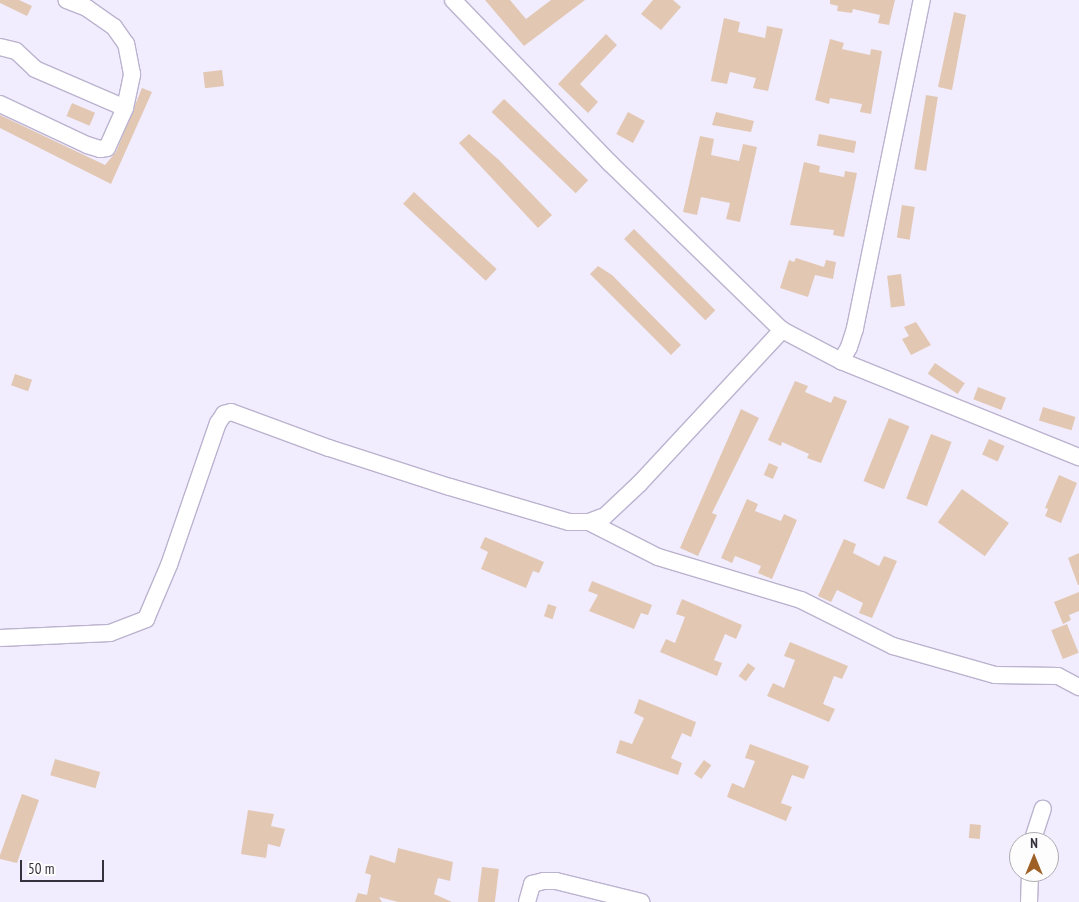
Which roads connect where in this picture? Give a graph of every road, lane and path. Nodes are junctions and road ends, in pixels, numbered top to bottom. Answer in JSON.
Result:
{"nodes":[{"id":1,"x":66,"y":0,"type":"edge"},
{"id":2,"x":453,"y":0,"type":"edge"},
{"id":3,"x":922,"y":0,"type":"edge"},
{"id":4,"x":0,"y":47,"type":"edge"},
{"id":5,"x":0,"y":104,"type":"edge"},
{"id":6,"x":125,"y":108,"type":"junction"},
{"id":7,"x":782,"y":330,"type":"junction"},
{"id":8,"x":841,"y":361,"type":"junction"},
{"id":9,"x":1079,"y":457,"type":"edge"},
{"id":10,"x":589,"y":522,"type":"junction"},
{"id":11,"x":0,"y":638,"type":"edge"},
{"id":12,"x":1079,"y":687,"type":"edge"},
{"id":13,"x":1043,"y":809,"type":"dead end"},
{"id":14,"x":1035,"y":832,"type":"edge"},
{"id":15,"x":1030,"y":882,"type":"edge"},
{"id":16,"x":527,"y":902,"type":"edge"},
{"id":17,"x":641,"y":902,"type":"edge"},
{"id":18,"x":1029,"y":902,"type":"edge"}],
"edges":[{"from":1,"to":6,"type":"street"},
{"from":2,"to":7,"type":"street"},
{"from":3,"to":8,"type":"street"},
{"from":4,"to":6,"type":"street"},
{"from":5,"to":6,"type":"street"},
{"from":7,"to":8,"type":"street"},
{"from":7,"to":10,"type":"street"},
{"from":8,"to":9,"type":"street"},
{"from":10,"to":11,"type":"street"},
{"from":10,"to":12,"type":"street"},
{"from":13,"to":14,"type":"street"},
{"from":15,"to":18,"type":"street"},
{"from":16,"to":17,"type":"street"}]}
